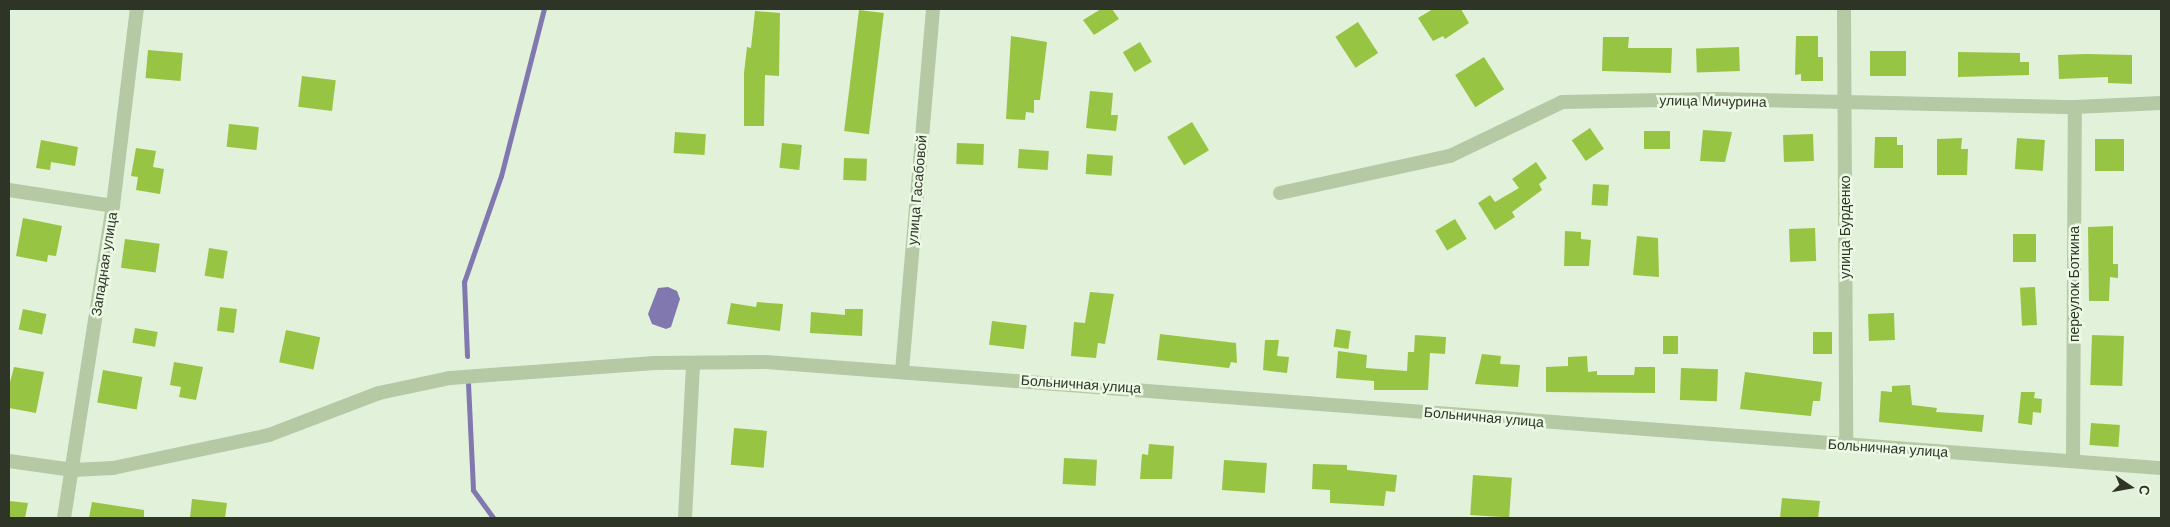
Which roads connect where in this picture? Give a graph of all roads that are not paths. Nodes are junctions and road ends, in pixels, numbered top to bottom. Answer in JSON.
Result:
{"nodes":[{"id":1,"x":137,"y":9,"type":"edge"},
{"id":2,"x":933,"y":9,"type":"edge"},
{"id":3,"x":1844,"y":9,"type":"edge"},
{"id":4,"x":2161,"y":103,"type":"edge"},
{"id":5,"x":1845,"y":104,"type":"junction"},
{"id":6,"x":2076,"y":107,"type":"junction"},
{"id":7,"x":9,"y":190,"type":"edge"},
{"id":8,"x":1280,"y":193,"type":"dead end"},
{"id":9,"x":113,"y":206,"type":"junction"},
{"id":10,"x":693,"y":363,"type":"junction"},
{"id":11,"x":902,"y":371,"type":"junction"},
{"id":12,"x":1846,"y":445,"type":"junction"},
{"id":13,"x":9,"y":461,"type":"edge"},
{"id":14,"x":2073,"y":461,"type":"junction"},
{"id":15,"x":2161,"y":468,"type":"edge"},
{"id":16,"x":73,"y":470,"type":"junction"},
{"id":17,"x":64,"y":518,"type":"edge"},
{"id":18,"x":685,"y":518,"type":"edge"}],
"edges":[{"from":1,"to":9,"type":"street","name":"Западная улица"},
{"from":2,"to":11,"type":"street","name":"улица Гасабовой"},
{"from":3,"to":5,"type":"street","name":"улица Бурденко"},
{"from":4,"to":6,"type":"street","name":"улица Мичурина"},
{"from":5,"to":6,"type":"street","name":"улица Мичурина"},
{"from":5,"to":8,"type":"street","name":"улица Мичурина"},
{"from":5,"to":12,"type":"street","name":"улица Бурденко"},
{"from":6,"to":14,"type":"street","name":"переулок Боткина"},
{"from":7,"to":9,"type":"street"},
{"from":9,"to":16,"type":"street","name":"Западная улица"},
{"from":10,"to":11,"type":"street","name":"Больничная улица"},
{"from":10,"to":16,"type":"street","name":"Больничная улица"},
{"from":10,"to":18,"type":"street"},
{"from":11,"to":12,"type":"street","name":"Больничная улица"},
{"from":12,"to":14,"type":"street","name":"Больничная улица"},
{"from":13,"to":16,"type":"street","name":"Больничная улица"},
{"from":14,"to":15,"type":"street","name":"Больничная улица"},
{"from":16,"to":17,"type":"street","name":"Западная улица"}]}
